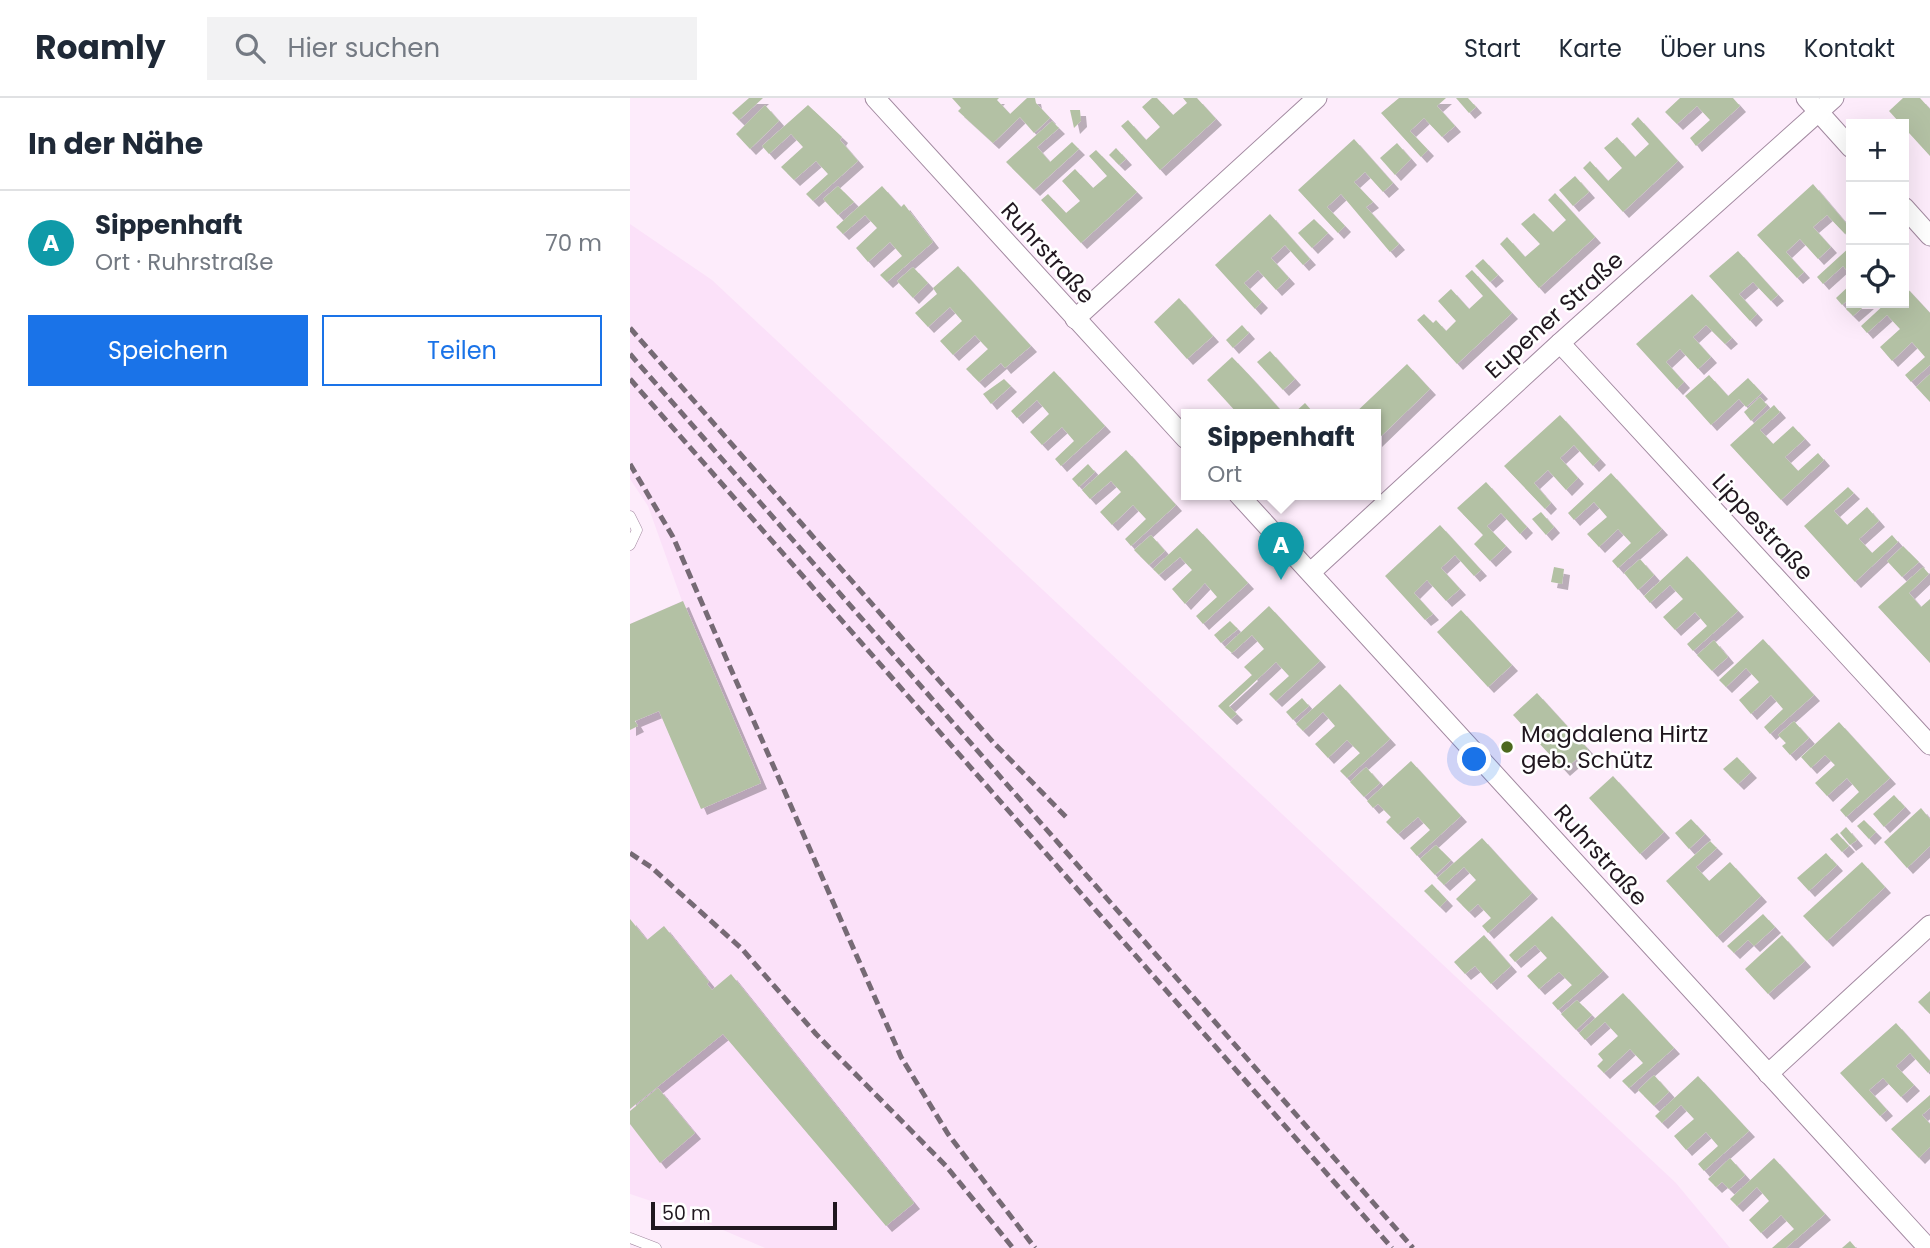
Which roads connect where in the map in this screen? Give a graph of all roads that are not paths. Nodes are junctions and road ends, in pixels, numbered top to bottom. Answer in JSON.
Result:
{"nodes":[{"id":1,"x":876,"y":98,"type":"edge"},
{"id":2,"x":1317,"y":98,"type":"edge"},
{"id":3,"x":1834,"y":98,"type":"edge"},
{"id":4,"x":1812,"y":104,"type":"edge"},
{"id":5,"x":1846,"y":142,"type":"edge"},
{"id":6,"x":1909,"y":213,"type":"edge"},
{"id":7,"x":1930,"y":236,"type":"edge"},
{"id":8,"x":1075,"y":319,"type":"junction"},
{"id":9,"x":1560,"y":343,"type":"junction"},
{"id":10,"x":1181,"y":434,"type":"edge"},
{"id":11,"x":1244,"y":500,"type":"edge"},
{"id":12,"x":630,"y":516,"type":"edge"},
{"id":13,"x":630,"y":545,"type":"edge"},
{"id":14,"x":1311,"y":572,"type":"junction"},
{"id":15,"x":1930,"y":746,"type":"edge"},
{"id":16,"x":1930,"y":925,"type":"edge"},
{"id":17,"x":1768,"y":1074,"type":"junction"},
{"id":18,"x":630,"y":1238,"type":"edge"},
{"id":19,"x":656,"y":1248,"type":"edge"},
{"id":20,"x":1928,"y":1248,"type":"edge"}],
"edges":[{"from":1,"to":8,"type":"street","name":"Ruhrstraße"},
{"from":2,"to":8,"type":"street"},
{"from":3,"to":4,"type":"street","name":"Eupener Straße"},
{"from":4,"to":5,"type":"street"},
{"from":4,"to":9,"type":"street","name":"Eupener Straße"},
{"from":6,"to":7,"type":"street"},
{"from":8,"to":10,"type":"street","name":"Ruhrstraße"},
{"from":9,"to":14,"type":"street","name":"Eupener Straße"},
{"from":9,"to":15,"type":"street","name":"Lippestraße"},
{"from":11,"to":14,"type":"street","name":"Ruhrstraße"},
{"from":12,"to":13,"type":"lane"},
{"from":14,"to":17,"type":"street","name":"Ruhrstraße"},
{"from":16,"to":17,"type":"street"},
{"from":17,"to":20,"type":"street","name":"Ruhrstraße"},
{"from":18,"to":19,"type":"lane"}]}
